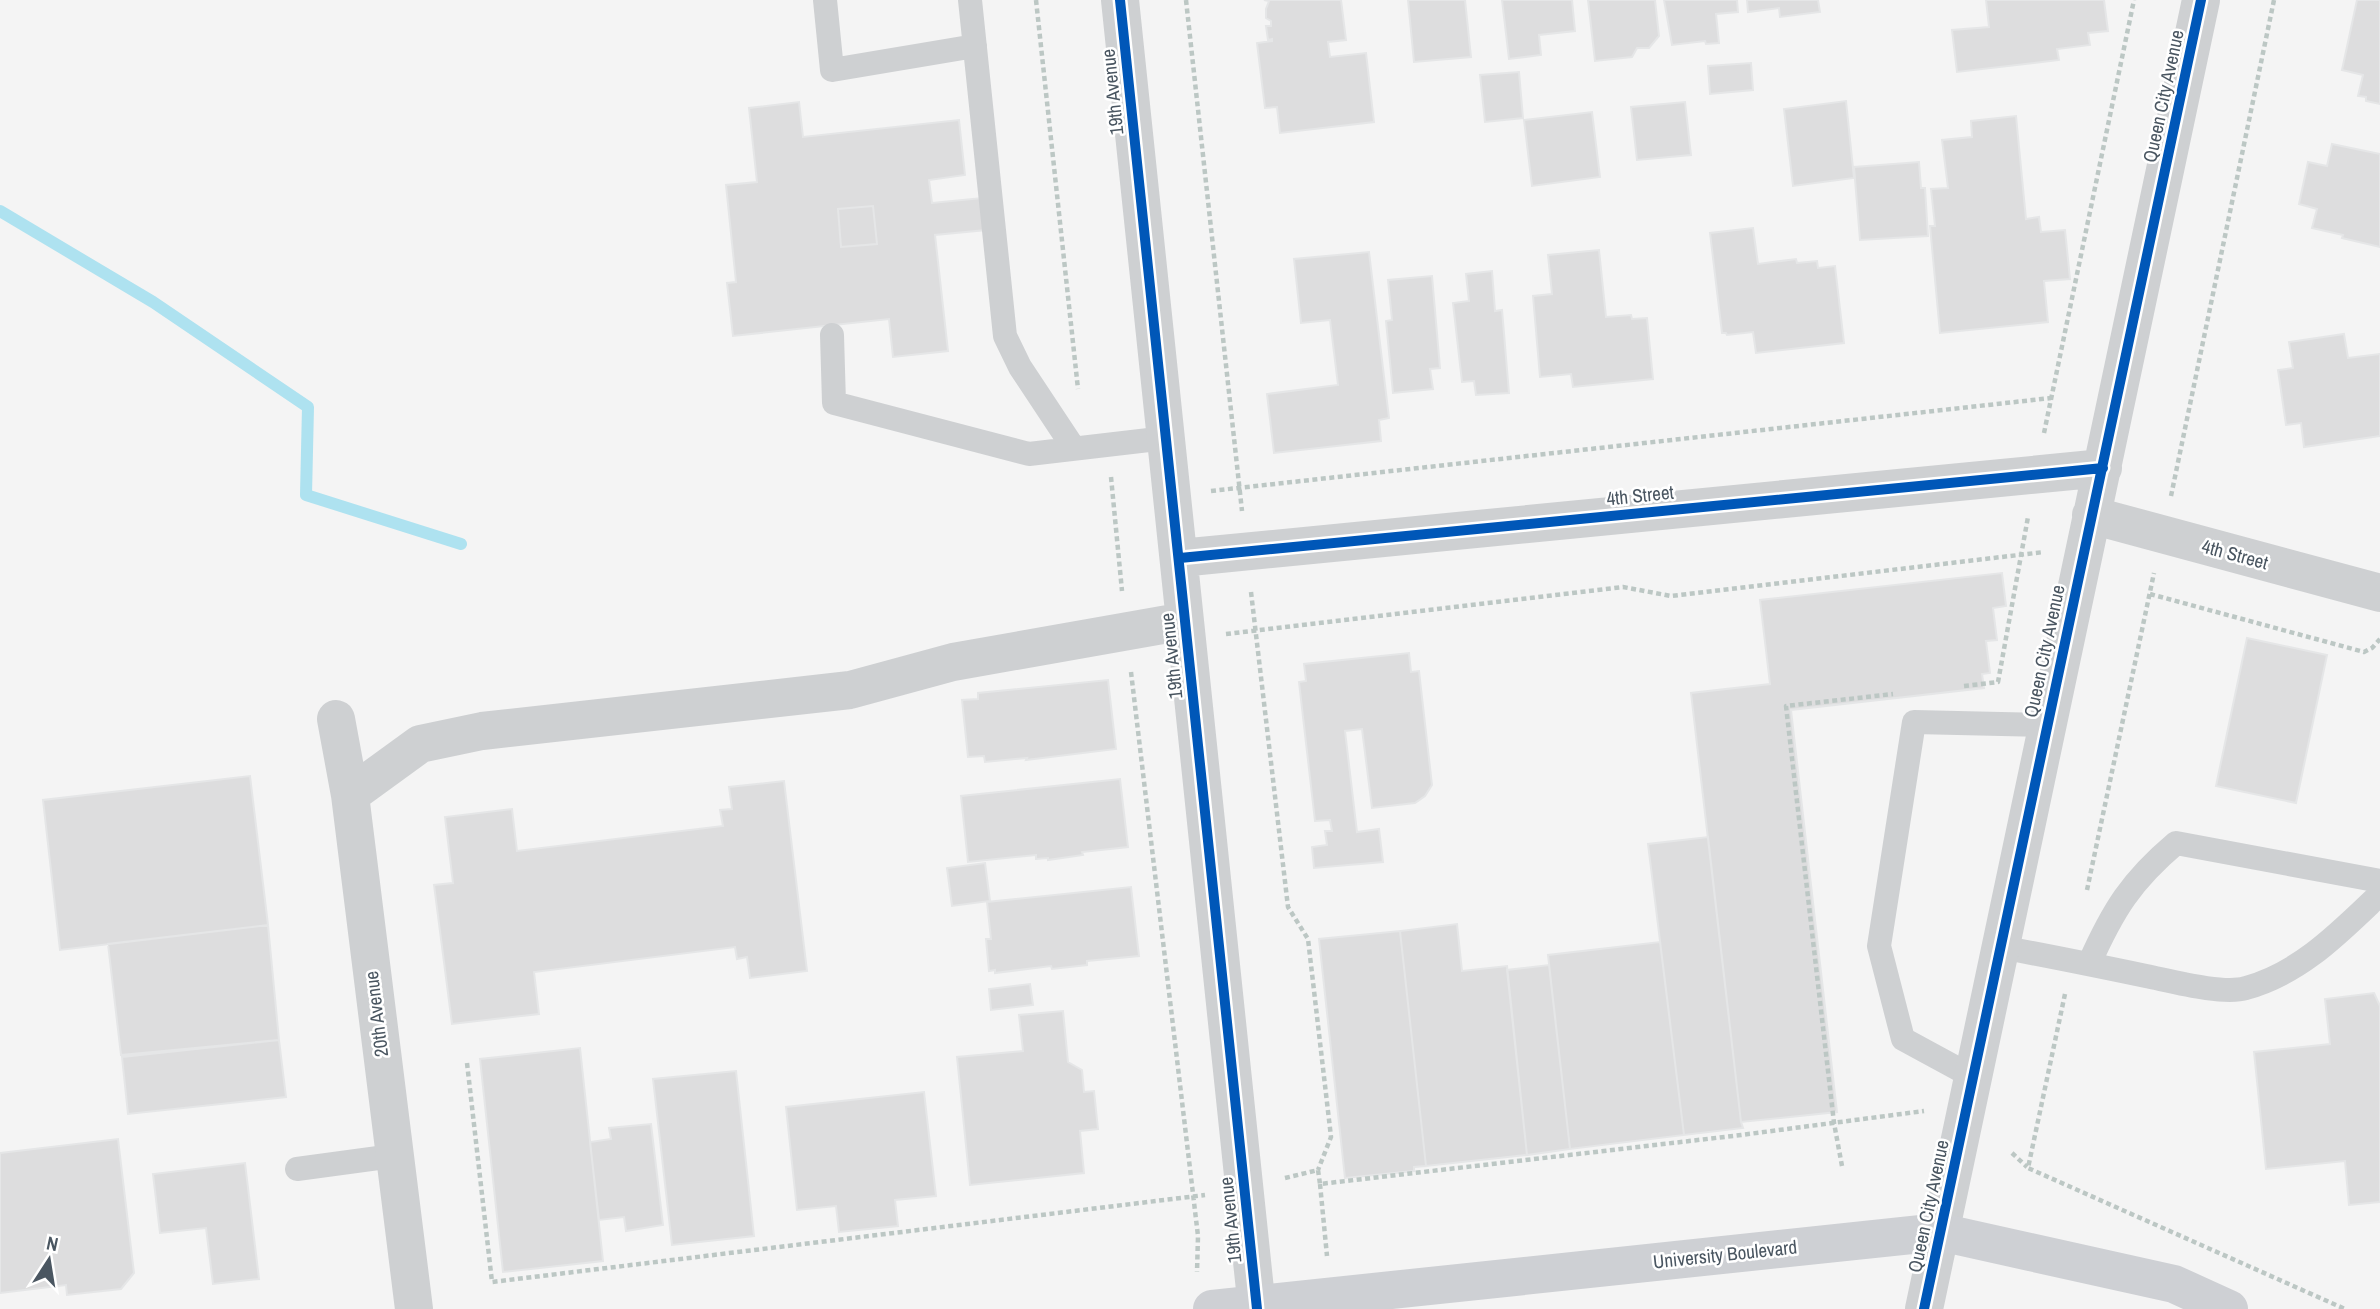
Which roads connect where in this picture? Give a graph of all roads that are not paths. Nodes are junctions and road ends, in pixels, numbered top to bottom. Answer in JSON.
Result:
{"nodes":[{"id":1,"x":825,"y":0,"type":"edge"},
{"id":2,"x":970,"y":0,"type":"edge"},
{"id":3,"x":1120,"y":0,"type":"edge"},
{"id":4,"x":2201,"y":0,"type":"edge"},
{"id":5,"x":975,"y":46,"type":"junction"},
{"id":6,"x":832,"y":335,"type":"dead end"},
{"id":7,"x":1167,"y":438,"type":"junction"},
{"id":8,"x":1073,"y":447,"type":"junction"},
{"id":9,"x":2104,"y":468,"type":"junction"},
{"id":10,"x":2088,"y":531,"type":"junction"},
{"id":11,"x":1180,"y":558,"type":"junction"},
{"id":12,"x":2380,"y":593,"type":"edge"},
{"id":13,"x":1185,"y":621,"type":"junction"},
{"id":14,"x":336,"y":719,"type":"dead end"},
{"id":15,"x":2046,"y":725,"type":"junction"},
{"id":16,"x":350,"y":794,"type":"junction"},
{"id":17,"x":2380,"y":881,"type":"edge"},
{"id":18,"x":2380,"y":894,"type":"edge"},
{"id":19,"x":2000,"y":947,"type":"junction"},
{"id":20,"x":2081,"y":962,"type":"junction"},
{"id":21,"x":1973,"y":1077,"type":"junction"},
{"id":22,"x":393,"y":1156,"type":"junction"},
{"id":23,"x":297,"y":1169,"type":"dead end"},
{"id":24,"x":1940,"y":1232,"type":"junction"},
{"id":25,"x":1256,"y":1306,"type":"edge"},
{"id":26,"x":414,"y":1309,"type":"edge"},
{"id":27,"x":1212,"y":1309,"type":"edge"},
{"id":28,"x":1924,"y":1309,"type":"edge"},
{"id":29,"x":2229,"y":1309,"type":"edge"}],
"edges":[{"from":1,"to":5,"type":"lane"},
{"from":2,"to":5,"type":"lane"},
{"from":3,"to":7,"type":"street","name":"19th Avenue"},
{"from":4,"to":9,"type":"street","name":"Queen City Avenue"},
{"from":5,"to":8,"type":"lane"},
{"from":6,"to":8,"type":"lane"},
{"from":7,"to":8,"type":"lane"},
{"from":7,"to":11,"type":"street","name":"19th Avenue"},
{"from":9,"to":10,"type":"street","name":"Queen City Avenue"},
{"from":9,"to":11,"type":"street","name":"4th Street"},
{"from":10,"to":12,"type":"street","name":"4th Street"},
{"from":10,"to":15,"type":"street","name":"Queen City Avenue"},
{"from":11,"to":13,"type":"street","name":"19th Avenue"},
{"from":13,"to":16,"type":"street"},
{"from":13,"to":25,"type":"street","name":"19th Avenue"},
{"from":14,"to":16,"type":"street","name":"20th Avenue"},
{"from":15,"to":19,"type":"street","name":"Queen City Avenue"},
{"from":15,"to":21,"type":"lane"},
{"from":16,"to":22,"type":"street","name":"20th Avenue"},
{"from":17,"to":20,"type":"lane"},
{"from":18,"to":20,"type":"lane"},
{"from":19,"to":20,"type":"lane"},
{"from":19,"to":21,"type":"street","name":"Queen City Avenue"},
{"from":21,"to":24,"type":"street","name":"Queen City Avenue"},
{"from":22,"to":23,"type":"lane"},
{"from":22,"to":26,"type":"street","name":"20th Avenue"},
{"from":24,"to":25,"type":"main road","name":"University Boulevard"},
{"from":24,"to":28,"type":"street","name":"Queen City Avenue"},
{"from":24,"to":29,"type":"main road","name":"University Boulevard"},
{"from":25,"to":27,"type":"main road","name":"University Boulevard"}]}
